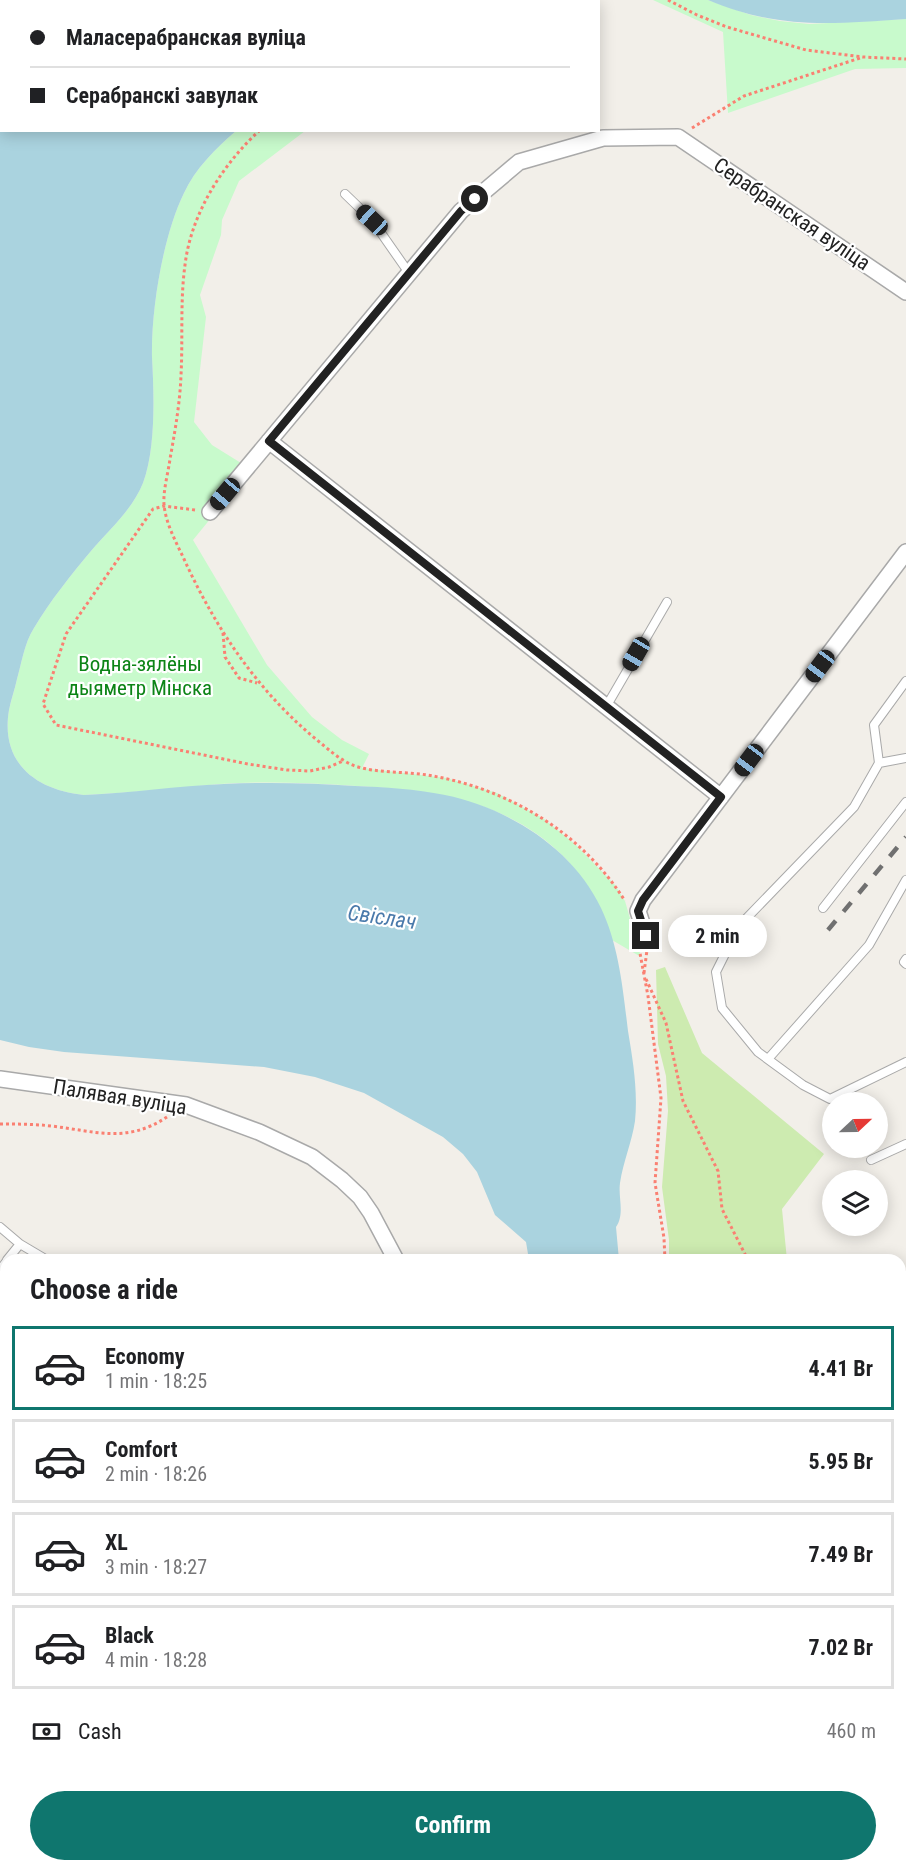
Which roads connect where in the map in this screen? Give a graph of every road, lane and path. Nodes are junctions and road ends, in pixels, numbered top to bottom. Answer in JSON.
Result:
{"nodes":[{"id":1,"x":668,"y":0,"type":"edge"},
{"id":2,"x":863,"y":57,"type":"junction"},
{"id":3,"x":906,"y":59,"type":"edge"},
{"id":4,"x":258,"y":132,"type":"edge"},
{"id":5,"x":678,"y":137,"type":"junction"},
{"id":6,"x":345,"y":194,"type":"dead end"},
{"id":7,"x":409,"y":273,"type":"junction"},
{"id":8,"x":906,"y":292,"type":"edge"},
{"id":9,"x":269,"y":441,"type":"junction"},
{"id":10,"x":164,"y":506,"type":"junction"},
{"id":11,"x":210,"y":512,"type":"joint"},
{"id":12,"x":906,"y":552,"type":"edge"},
{"id":13,"x":667,"y":602,"type":"dead end"},
{"id":14,"x":223,"y":633,"type":"junction"},
{"id":15,"x":906,"y":681,"type":"edge"},
{"id":16,"x":259,"y":683,"type":"junction"},
{"id":17,"x":606,"y":707,"type":"junction"},
{"id":18,"x":906,"y":759,"type":"edge"},
{"id":19,"x":343,"y":761,"type":"junction"},
{"id":20,"x":879,"y":762,"type":"junction"},
{"id":21,"x":721,"y":797,"type":"junction"},
{"id":22,"x":906,"y":802,"type":"edge"},
{"id":23,"x":906,"y":880,"type":"edge"},
{"id":24,"x":823,"y":908,"type":"dead end"},
{"id":25,"x":628,"y":910,"type":"dead end"},
{"id":26,"x":642,"y":940,"type":"junction"},
{"id":27,"x":644,"y":974,"type":"junction"},
{"id":28,"x":768,"y":1059,"type":"junction"},
{"id":29,"x":906,"y":1062,"type":"edge"},
{"id":30,"x":0,"y":1079,"type":"edge"},
{"id":31,"x":186,"y":1105,"type":"junction"},
{"id":32,"x":0,"y":1124,"type":"edge"},
{"id":33,"x":906,"y":1144,"type":"edge"},
{"id":34,"x":872,"y":1161,"type":"dead end"},
{"id":35,"x":0,"y":1227,"type":"edge"},
{"id":36,"x":20,"y":1244,"type":"junction"},
{"id":37,"x":12,"y":1254,"type":"edge"},
{"id":38,"x":37,"y":1254,"type":"edge"},
{"id":39,"x":393,"y":1254,"type":"edge"},
{"id":40,"x":665,"y":1254,"type":"edge"},
{"id":41,"x":745,"y":1254,"type":"edge"}],
"edges":[{"from":1,"to":2,"type":"path"},
{"from":2,"to":3,"type":"path"},
{"from":2,"to":5,"type":"path"},
{"from":4,"to":10,"type":"path"},
{"from":5,"to":7,"type":"street"},
{"from":5,"to":8,"type":"street","name":"Серабранская вуліца"},
{"from":6,"to":7,"type":"lane"},
{"from":7,"to":9,"type":"street"},
{"from":9,"to":11,"type":"street"},
{"from":9,"to":17,"type":"street"},
{"from":10,"to":11,"type":"path"},
{"from":10,"to":14,"type":"path"},
{"from":10,"to":19,"type":"path"},
{"from":12,"to":21,"type":"street"},
{"from":13,"to":17,"type":"lane"},
{"from":14,"to":16,"type":"path"},
{"from":14,"to":16,"type":"path"},
{"from":15,"to":20,"type":"lane"},
{"from":16,"to":19,"type":"path"},
{"from":17,"to":21,"type":"street"},
{"from":18,"to":20,"type":"lane"},
{"from":19,"to":25,"type":"path"},
{"from":20,"to":28,"type":"lane"},
{"from":21,"to":26,"type":"street"},
{"from":22,"to":24,"type":"lane"},
{"from":23,"to":28,"type":"lane"},
{"from":26,"to":27,"type":"path"},
{"from":26,"to":27,"type":"path"},
{"from":27,"to":40,"type":"path"},
{"from":27,"to":41,"type":"path"},
{"from":28,"to":29,"type":"lane"},
{"from":30,"to":31,"type":"street","name":"Палявая вуліца"},
{"from":31,"to":32,"type":"path"},
{"from":31,"to":39,"type":"street","name":"Палявая вуліца"},
{"from":33,"to":34,"type":"lane"},
{"from":35,"to":36,"type":"lane"},
{"from":36,"to":37,"type":"lane"},
{"from":36,"to":38,"type":"lane"}]}
